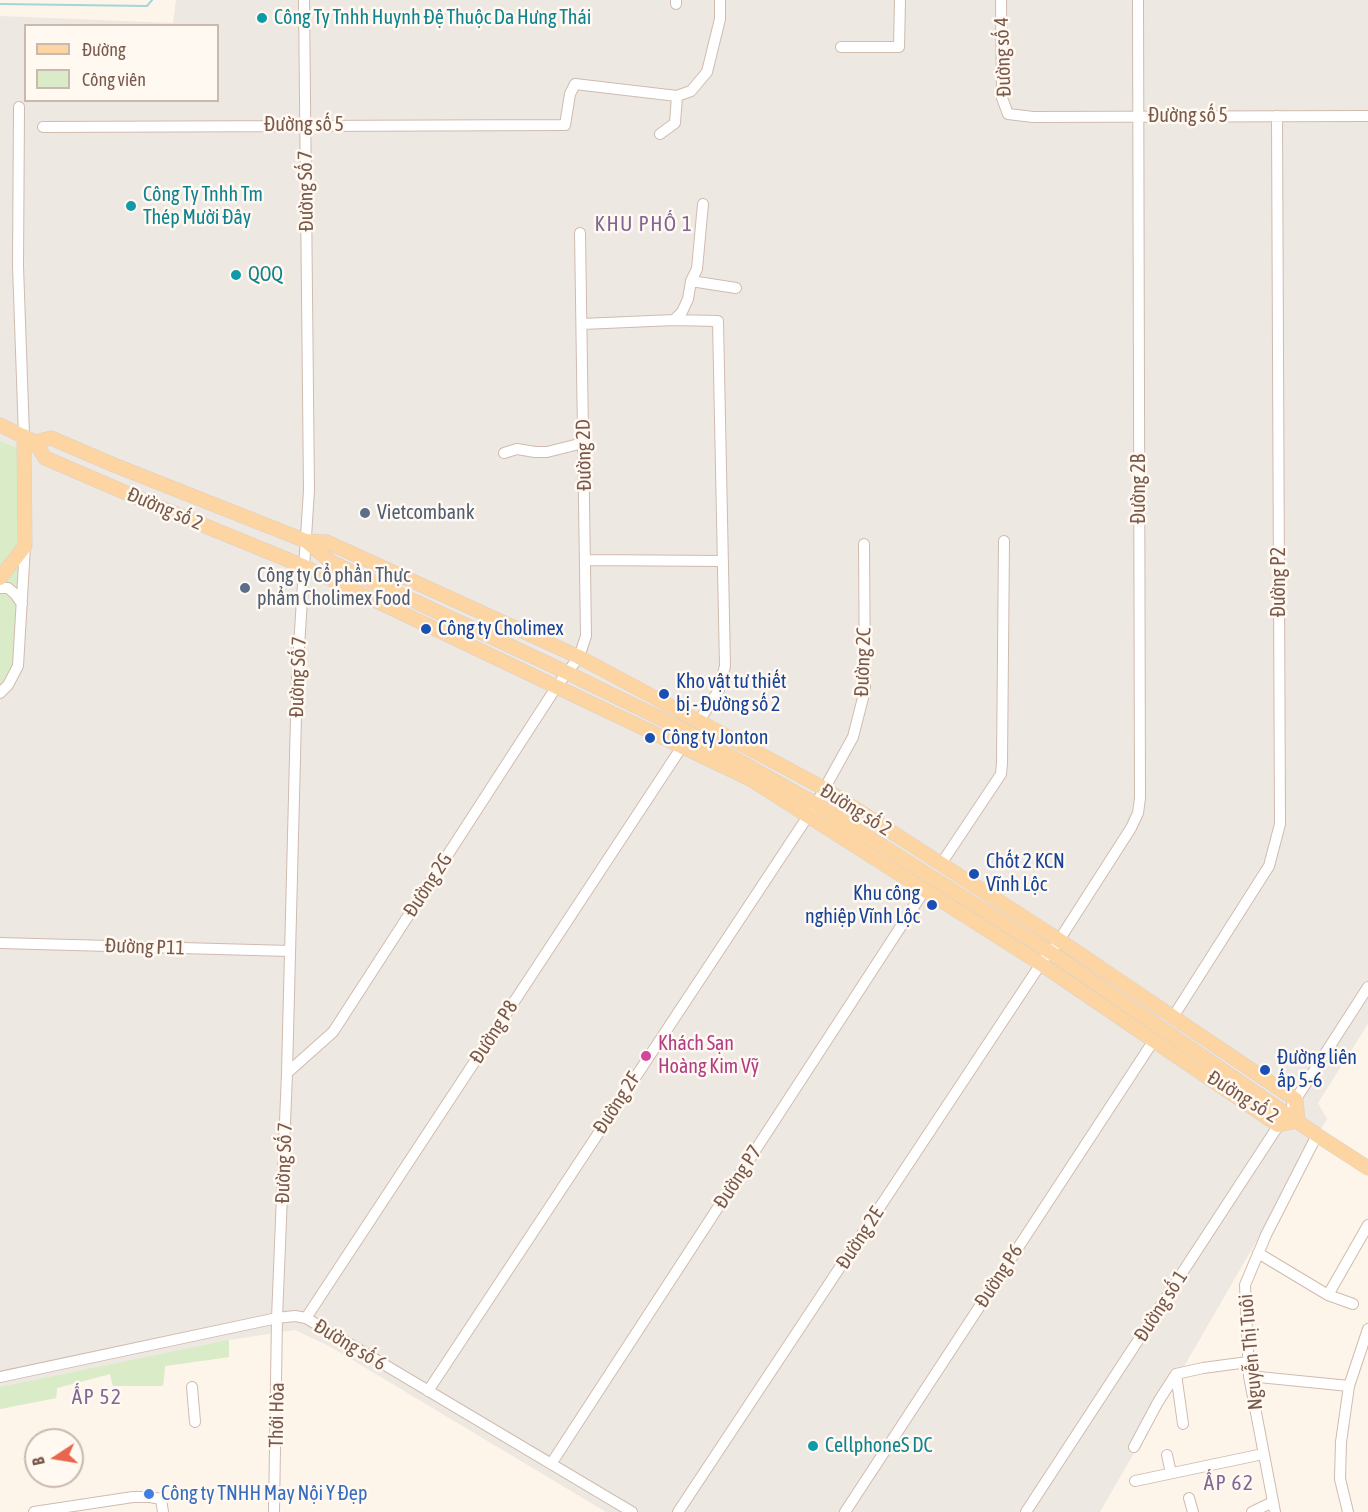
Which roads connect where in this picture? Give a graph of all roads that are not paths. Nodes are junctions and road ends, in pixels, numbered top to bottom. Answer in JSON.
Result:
{"nodes":[{"id":1,"x":304,"y":0,"type":"edge"},
{"id":2,"x":720,"y":0,"type":"edge"},
{"id":3,"x":900,"y":0,"type":"edge"},
{"id":4,"x":1001,"y":0,"type":"edge"},
{"id":5,"x":1138,"y":0,"type":"edge"},
{"id":6,"x":841,"y":47,"type":"dead end"},
{"id":7,"x":677,"y":96,"type":"junction"},
{"id":8,"x":19,"y":107,"type":"dead end"},
{"id":9,"x":1008,"y":114,"type":"joint"},
{"id":10,"x":1139,"y":116,"type":"junction"},
{"id":11,"x":1277,"y":116,"type":"junction"},
{"id":12,"x":1368,"y":116,"type":"edge"},
{"id":13,"x":305,"y":125,"type":"junction"},
{"id":14,"x":43,"y":128,"type":"dead end"},
{"id":15,"x":660,"y":134,"type":"dead end"},
{"id":16,"x":703,"y":204,"type":"dead end"},
{"id":17,"x":580,"y":233,"type":"dead end"},
{"id":18,"x":691,"y":281,"type":"junction"},
{"id":19,"x":736,"y":288,"type":"dead end"},
{"id":20,"x":674,"y":320,"type":"junction"},
{"id":21,"x":582,"y":324,"type":"junction"},
{"id":22,"x":0,"y":425,"type":"edge"},
{"id":23,"x":30,"y":439,"type":"junction"},
{"id":24,"x":583,"y":443,"type":"junction"},
{"id":25,"x":504,"y":453,"type":"dead end"},
{"id":26,"x":306,"y":541,"type":"junction"},
{"id":27,"x":1004,"y":541,"type":"dead end"},
{"id":28,"x":864,"y":544,"type":"dead end"},
{"id":29,"x":25,"y":546,"type":"junction"},
{"id":30,"x":585,"y":560,"type":"junction"},
{"id":31,"x":723,"y":561,"type":"junction"},
{"id":32,"x":331,"y":562,"type":"junction"},
{"id":33,"x":303,"y":566,"type":"junction"},
{"id":34,"x":1,"y":580,"type":"edge"},
{"id":35,"x":23,"y":582,"type":"junction"},
{"id":36,"x":22,"y":604,"type":"junction"},
{"id":37,"x":579,"y":657,"type":"junction"},
{"id":38,"x":568,"y":673,"type":"junction"},
{"id":39,"x":557,"y":686,"type":"junction"},
{"id":40,"x":0,"y":693,"type":"edge"},
{"id":41,"x":699,"y":722,"type":"junction"},
{"id":42,"x":690,"y":734,"type":"junction"},
{"id":43,"x":682,"y":747,"type":"junction"},
{"id":44,"x":825,"y":789,"type":"junction"},
{"id":45,"x":812,"y":810,"type":"junction"},
{"id":46,"x":941,"y":864,"type":"junction"},
{"id":47,"x":924,"y":891,"type":"junction"},
{"id":48,"x":1059,"y":940,"type":"junction"},
{"id":49,"x":0,"y":943,"type":"edge"},
{"id":50,"x":290,"y":951,"type":"junction"},
{"id":51,"x":1050,"y":952,"type":"junction"},
{"id":52,"x":1041,"y":964,"type":"junction"},
{"id":53,"x":1368,"y":987,"type":"edge"},
{"id":54,"x":1173,"y":1017,"type":"junction"},
{"id":55,"x":1154,"y":1040,"type":"junction"},
{"id":56,"x":287,"y":1073,"type":"junction"},
{"id":57,"x":1296,"y":1100,"type":"junction"},
{"id":58,"x":1287,"y":1120,"type":"junction"},
{"id":59,"x":1317,"y":1136,"type":"junction"},
{"id":60,"x":1368,"y":1168,"type":"edge"},
{"id":61,"x":1368,"y":1225,"type":"edge"},
{"id":62,"x":1258,"y":1253,"type":"junction"},
{"id":63,"x":1328,"y":1295,"type":"junction"},
{"id":64,"x":1353,"y":1304,"type":"dead end"},
{"id":65,"x":277,"y":1318,"type":"junction"},
{"id":66,"x":306,"y":1318,"type":"junction"},
{"id":67,"x":1368,"y":1329,"type":"edge"},
{"id":68,"x":1248,"y":1362,"type":"junction"},
{"id":69,"x":1176,"y":1374,"type":"junction"},
{"id":70,"x":1249,"y":1376,"type":"junction"},
{"id":71,"x":0,"y":1377,"type":"edge"},
{"id":72,"x":1349,"y":1386,"type":"junction"},
{"id":73,"x":192,"y":1387,"type":"dead end"},
{"id":74,"x":428,"y":1391,"type":"junction"},
{"id":75,"x":195,"y":1422,"type":"dead end"},
{"id":76,"x":1183,"y":1424,"type":"dead end"},
{"id":77,"x":1134,"y":1447,"type":"dead end"},
{"id":78,"x":1263,"y":1454,"type":"junction"},
{"id":79,"x":1167,"y":1455,"type":"dead end"},
{"id":80,"x":551,"y":1464,"type":"junction"},
{"id":81,"x":1171,"y":1473,"type":"junction"},
{"id":82,"x":1135,"y":1481,"type":"dead end"},
{"id":83,"x":1189,"y":1498,"type":"dead end"},
{"id":84,"x":1274,"y":1507,"type":"edge"},
{"id":85,"x":41,"y":1511,"type":"edge"},
{"id":86,"x":163,"y":1512,"type":"edge"},
{"id":87,"x":274,"y":1512,"type":"edge"},
{"id":88,"x":632,"y":1512,"type":"edge"},
{"id":89,"x":678,"y":1512,"type":"edge"},
{"id":90,"x":845,"y":1512,"type":"edge"},
{"id":91,"x":1026,"y":1512,"type":"edge"},
{"id":92,"x":1193,"y":1512,"type":"edge"},
{"id":93,"x":1252,"y":1512,"type":"edge"},
{"id":94,"x":1348,"y":1512,"type":"edge"}],
"edges":[{"from":1,"to":13,"type":"street","name":"Đường Số 7"},
{"from":2,"to":7,"type":"street"},
{"from":3,"to":6,"type":"street"},
{"from":4,"to":9,"type":"street","name":"Đường số 4"},
{"from":5,"to":10,"type":"street","name":"Đường 2B"},
{"from":7,"to":13,"type":"street","name":"Đường số 5"},
{"from":7,"to":15,"type":"street"},
{"from":8,"to":23,"type":"street"},
{"from":9,"to":10,"type":"street","name":"Đường số 5"},
{"from":10,"to":11,"type":"street","name":"Đường số 5"},
{"from":10,"to":48,"type":"street","name":"Đường 2B"},
{"from":11,"to":12,"type":"street","name":"Đường số 5"},
{"from":11,"to":54,"type":"street","name":"Đường P2"},
{"from":13,"to":14,"type":"street","name":"Đường số 5"},
{"from":13,"to":26,"type":"street","name":"Đường Số 7"},
{"from":16,"to":18,"type":"street"},
{"from":17,"to":21,"type":"street","name":"Đường 2D"},
{"from":18,"to":19,"type":"street"},
{"from":18,"to":20,"type":"street"},
{"from":20,"to":21,"type":"street"},
{"from":20,"to":31,"type":"street"},
{"from":21,"to":24,"type":"street","name":"Đường 2D"},
{"from":22,"to":23,"type":"main road","name":"Đường số 2"},
{"from":23,"to":26,"type":"main road","name":"Đường số 2"},
{"from":23,"to":29,"type":"main road"},
{"from":23,"to":33,"type":"main road","name":"Đường số 2"},
{"from":24,"to":25,"type":"street"},
{"from":24,"to":30,"type":"street","name":"Đường 2D"},
{"from":26,"to":32,"type":"main road","name":"Đường số 2"},
{"from":26,"to":33,"type":"street","name":"Đường Số 7"},
{"from":26,"to":37,"type":"main road","name":"Đường số 2"},
{"from":27,"to":46,"type":"street"},
{"from":28,"to":44,"type":"street","name":"Đường 2C"},
{"from":29,"to":34,"type":"main road"},
{"from":29,"to":35,"type":"street"},
{"from":30,"to":31,"type":"street"},
{"from":30,"to":37,"type":"street","name":"Đường 2D"},
{"from":31,"to":41,"type":"street"},
{"from":32,"to":33,"type":"main road"},
{"from":32,"to":38,"type":"main road","name":"Đường số 2"},
{"from":33,"to":39,"type":"main road","name":"Đường số 2"},
{"from":33,"to":50,"type":"street","name":"Đường Số 7"},
{"from":34,"to":35,"type":"street"},
{"from":34,"to":36,"type":"street"},
{"from":35,"to":36,"type":"street"},
{"from":36,"to":40,"type":"street"},
{"from":37,"to":38,"type":"street","name":"Đường 2D"},
{"from":37,"to":41,"type":"main road","name":"Đường số 2"},
{"from":38,"to":39,"type":"street","name":"Đường 2G"},
{"from":38,"to":42,"type":"main road","name":"Đường số 2"},
{"from":39,"to":43,"type":"main road","name":"Đường số 2"},
{"from":39,"to":56,"type":"street","name":"Đường 2G"},
{"from":41,"to":44,"type":"main road","name":"Đường số 2"},
{"from":42,"to":43,"type":"street","name":"Đường P8"},
{"from":42,"to":45,"type":"main road","name":"Đường số 2"},
{"from":43,"to":45,"type":"main road","name":"Đường số 2"},
{"from":43,"to":66,"type":"street","name":"Đường P8"},
{"from":44,"to":45,"type":"street","name":"Đường 2C"},
{"from":44,"to":46,"type":"main road","name":"Đường số 2"},
{"from":45,"to":47,"type":"main road","name":"Đường số 2"},
{"from":45,"to":51,"type":"main road","name":"Đường số 2"},
{"from":45,"to":74,"type":"street","name":"Đường 2F"},
{"from":46,"to":48,"type":"main road","name":"Đường số 2"},
{"from":47,"to":52,"type":"main road","name":"Đường số 2"},
{"from":47,"to":80,"type":"street","name":"Đường P7"},
{"from":48,"to":51,"type":"street","name":"Đường 2B"},
{"from":48,"to":54,"type":"main road","name":"Đường số 2"},
{"from":49,"to":50,"type":"street","name":"Đường P11"},
{"from":50,"to":56,"type":"street","name":"Đường Số 7"},
{"from":51,"to":52,"type":"street","name":"Đường 2E"},
{"from":51,"to":58,"type":"main road","name":"Đường số 2"},
{"from":52,"to":55,"type":"main road","name":"Đường số 2"},
{"from":52,"to":89,"type":"street","name":"Đường 2E"},
{"from":53,"to":57,"type":"street"},
{"from":54,"to":57,"type":"main road","name":"Đường số 2"},
{"from":55,"to":58,"type":"main road","name":"Đường số 2"},
{"from":55,"to":90,"type":"street","name":"Đường P6"},
{"from":56,"to":65,"type":"street","name":"Đường Số 7"},
{"from":57,"to":58,"type":"main road","name":"Đường số 2"},
{"from":58,"to":59,"type":"main road"},
{"from":58,"to":91,"type":"street","name":"Đường số 1"},
{"from":59,"to":60,"type":"main road"},
{"from":59,"to":62,"type":"street","name":"Nguyễn Thị Tuôi"},
{"from":61,"to":63,"type":"street"},
{"from":62,"to":63,"type":"street"},
{"from":62,"to":68,"type":"street","name":"Nguyễn Thị Tuôi"},
{"from":63,"to":64,"type":"street"},
{"from":65,"to":66,"type":"street","name":"Đường số 6"},
{"from":65,"to":71,"type":"street","name":"Đường số 6"},
{"from":65,"to":87,"type":"street","name":"Thới Hòa"},
{"from":66,"to":74,"type":"street","name":"Đường số 6"},
{"from":67,"to":72,"type":"street"},
{"from":68,"to":69,"type":"street"},
{"from":68,"to":70,"type":"street","name":"Nguyễn Thị Tuôi"},
{"from":69,"to":76,"type":"street"},
{"from":69,"to":77,"type":"street"},
{"from":70,"to":72,"type":"street"},
{"from":70,"to":78,"type":"street","name":"Nguyễn Thị Tuôi"},
{"from":72,"to":94,"type":"street"},
{"from":73,"to":75,"type":"street"},
{"from":74,"to":80,"type":"street","name":"Đường số 6"},
{"from":78,"to":81,"type":"street"},
{"from":78,"to":84,"type":"street","name":"Nguyễn Thị Tuôi"},
{"from":79,"to":81,"type":"street"},
{"from":80,"to":88,"type":"street","name":"Đường số 6"},
{"from":81,"to":82,"type":"street"},
{"from":83,"to":92,"type":"street"},
{"from":84,"to":93,"type":"street"},
{"from":85,"to":86,"type":"street"}]}
